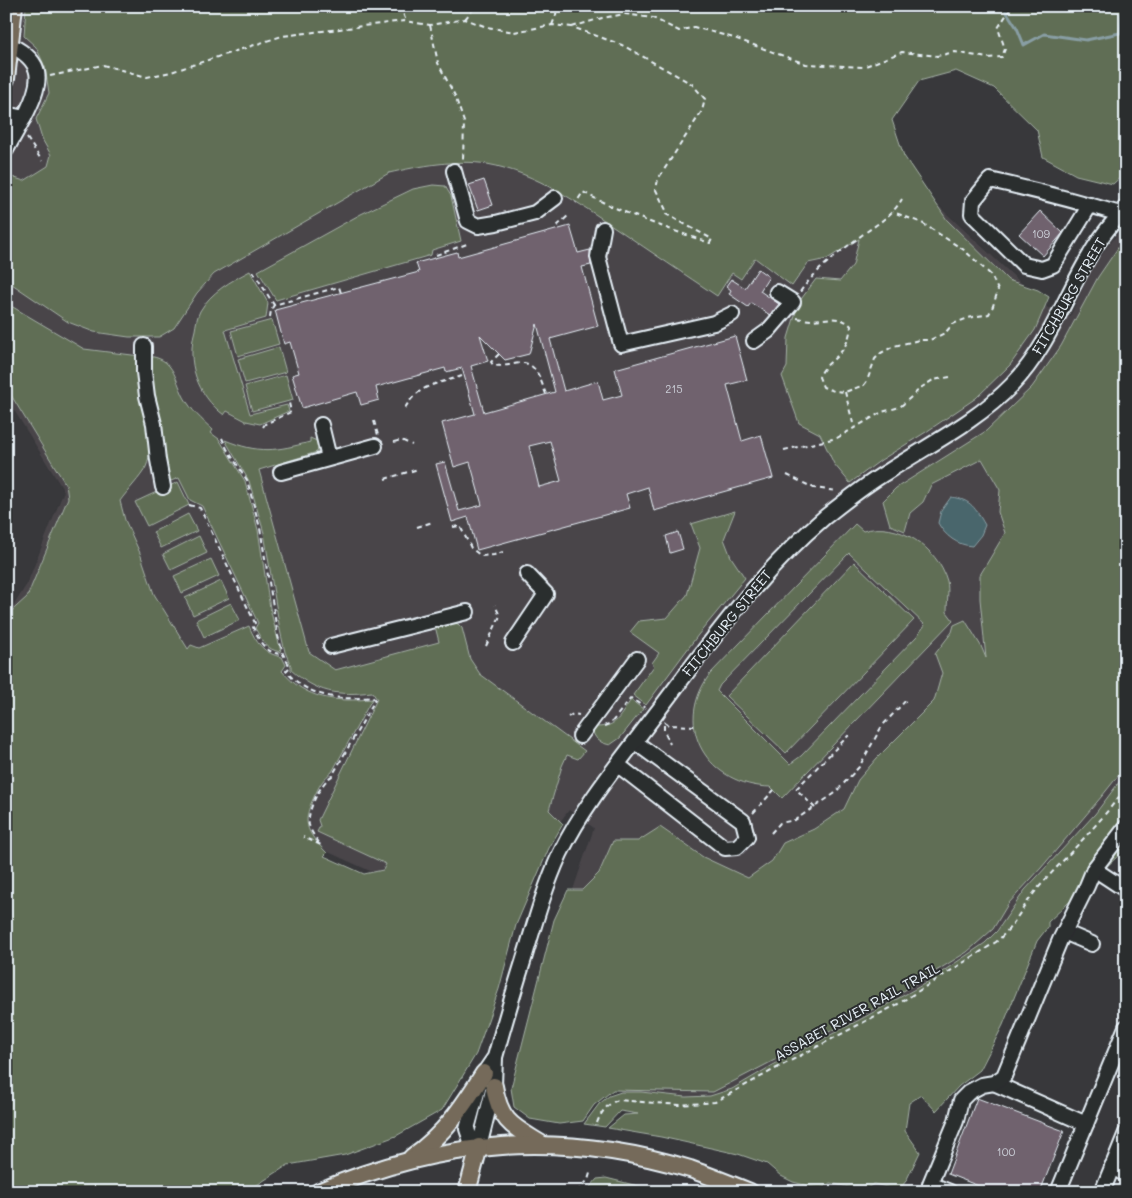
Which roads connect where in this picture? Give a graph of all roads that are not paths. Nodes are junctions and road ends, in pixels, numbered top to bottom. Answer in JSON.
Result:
{"nodes":[{"id":1,"x":14,"y":6,"type":"edge"},
{"id":2,"x":10,"y":45,"type":"junction"},
{"id":3,"x":6,"y":79,"type":"edge"},
{"id":4,"x":6,"y":114,"type":"edge"},
{"id":5,"x":22,"y":121,"type":"junction"},
{"id":6,"x":6,"y":150,"type":"edge"},
{"id":7,"x":458,"y":166,"type":"road end"},
{"id":8,"x":555,"y":198,"type":"dead end"},
{"id":9,"x":1090,"y":205,"type":"junction"},
{"id":10,"x":1123,"y":210,"type":"edge"},
{"id":11,"x":603,"y":229,"type":"dead end"},
{"id":12,"x":777,"y":292,"type":"dead end"},
{"id":13,"x":732,"y":314,"type":"dead end"},
{"id":14,"x":754,"y":341,"type":"dead end"},
{"id":15,"x":144,"y":346,"type":"dead end"},
{"id":16,"x":321,"y":426,"type":"dead end"},
{"id":17,"x":377,"y":441,"type":"road end"},
{"id":18,"x":329,"y":458,"type":"junction"},
{"id":19,"x":281,"y":472,"type":"dead end"},
{"id":20,"x":163,"y":487,"type":"dead end"},
{"id":21,"x":527,"y":574,"type":"dead end"},
{"id":22,"x":467,"y":612,"type":"dead end"},
{"id":23,"x":513,"y":642,"type":"dead end"},
{"id":24,"x":331,"y":646,"type":"dead end"},
{"id":25,"x":637,"y":659,"type":"dead end"},
{"id":26,"x":580,"y":736,"type":"dead end"},
{"id":27,"x":635,"y":742,"type":"junction"},
{"id":28,"x":618,"y":765,"type":"junction"},
{"id":29,"x":1126,"y":826,"type":"edge"},
{"id":30,"x":1121,"y":841,"type":"edge"},
{"id":31,"x":1094,"y":869,"type":"junction"},
{"id":32,"x":1126,"y":890,"type":"edge"},
{"id":33,"x":1064,"y":932,"type":"junction"},
{"id":34,"x":1092,"y":944,"type":"dead end"},
{"id":35,"x":1126,"y":1027,"type":"edge"},
{"id":36,"x":495,"y":1056,"type":"junction"},
{"id":37,"x":484,"y":1073,"type":"junction"},
{"id":38,"x":994,"y":1083,"type":"junction"},
{"id":39,"x":494,"y":1086,"type":"junction"},
{"id":40,"x":1086,"y":1124,"type":"junction"},
{"id":41,"x":1126,"y":1133,"type":"edge"},
{"id":42,"x":543,"y":1146,"type":"junction"},
{"id":43,"x":479,"y":1147,"type":"junction"},
{"id":44,"x":406,"y":1161,"type":"junction"},
{"id":45,"x":1112,"y":1166,"type":"junction"},
{"id":46,"x":1126,"y":1175,"type":"edge"},
{"id":47,"x":318,"y":1192,"type":"edge"},
{"id":48,"x":466,"y":1192,"type":"edge"},
{"id":49,"x":750,"y":1192,"type":"edge"},
{"id":50,"x":950,"y":1192,"type":"edge"},
{"id":51,"x":1058,"y":1192,"type":"edge"},
{"id":52,"x":1102,"y":1192,"type":"edge"}],
"edges":[{"from":1,"to":2,"type":"main road"},
{"from":2,"to":3,"type":"main road"},
{"from":2,"to":5,"type":"street"},
{"from":4,"to":5,"type":"street"},
{"from":5,"to":6,"type":"street"},
{"from":7,"to":8,"type":"street"},
{"from":9,"to":9,"type":"street"},
{"from":9,"to":10,"type":"street"},
{"from":10,"to":27,"type":"street","name":"FITCHBURG STREET"},
{"from":11,"to":13,"type":"street"},
{"from":12,"to":14,"type":"street"},
{"from":15,"to":20,"type":"street"},
{"from":16,"to":18,"type":"street"},
{"from":17,"to":18,"type":"street"},
{"from":18,"to":19,"type":"street"},
{"from":21,"to":23,"type":"street"},
{"from":22,"to":24,"type":"street"},
{"from":25,"to":26,"type":"street"},
{"from":27,"to":28,"type":"street","name":"FITCHBURG STREET"},
{"from":27,"to":28,"type":"street"},
{"from":28,"to":36,"type":"street","name":"FITCHBURG STREET"},
{"from":29,"to":30,"type":"street"},
{"from":30,"to":31,"type":"street"},
{"from":31,"to":32,"type":"street"},
{"from":31,"to":33,"type":"street"},
{"from":33,"to":34,"type":"street"},
{"from":33,"to":38,"type":"street"},
{"from":35,"to":40,"type":"street"},
{"from":36,"to":37,"type":"street"},
{"from":36,"to":39,"type":"street"},
{"from":37,"to":43,"type":"street"},
{"from":37,"to":44,"type":"main road"},
{"from":38,"to":40,"type":"street"},
{"from":38,"to":50,"type":"street"},
{"from":39,"to":42,"type":"main road"},
{"from":39,"to":43,"type":"street"},
{"from":40,"to":51,"type":"street"},
{"from":41,"to":45,"type":"street"},
{"from":42,"to":43,"type":"main road"},
{"from":42,"to":49,"type":"main road"},
{"from":43,"to":44,"type":"main road"},
{"from":43,"to":48,"type":"main road"},
{"from":44,"to":47,"type":"main road"},
{"from":45,"to":46,"type":"street"},
{"from":45,"to":52,"type":"street"}]}
